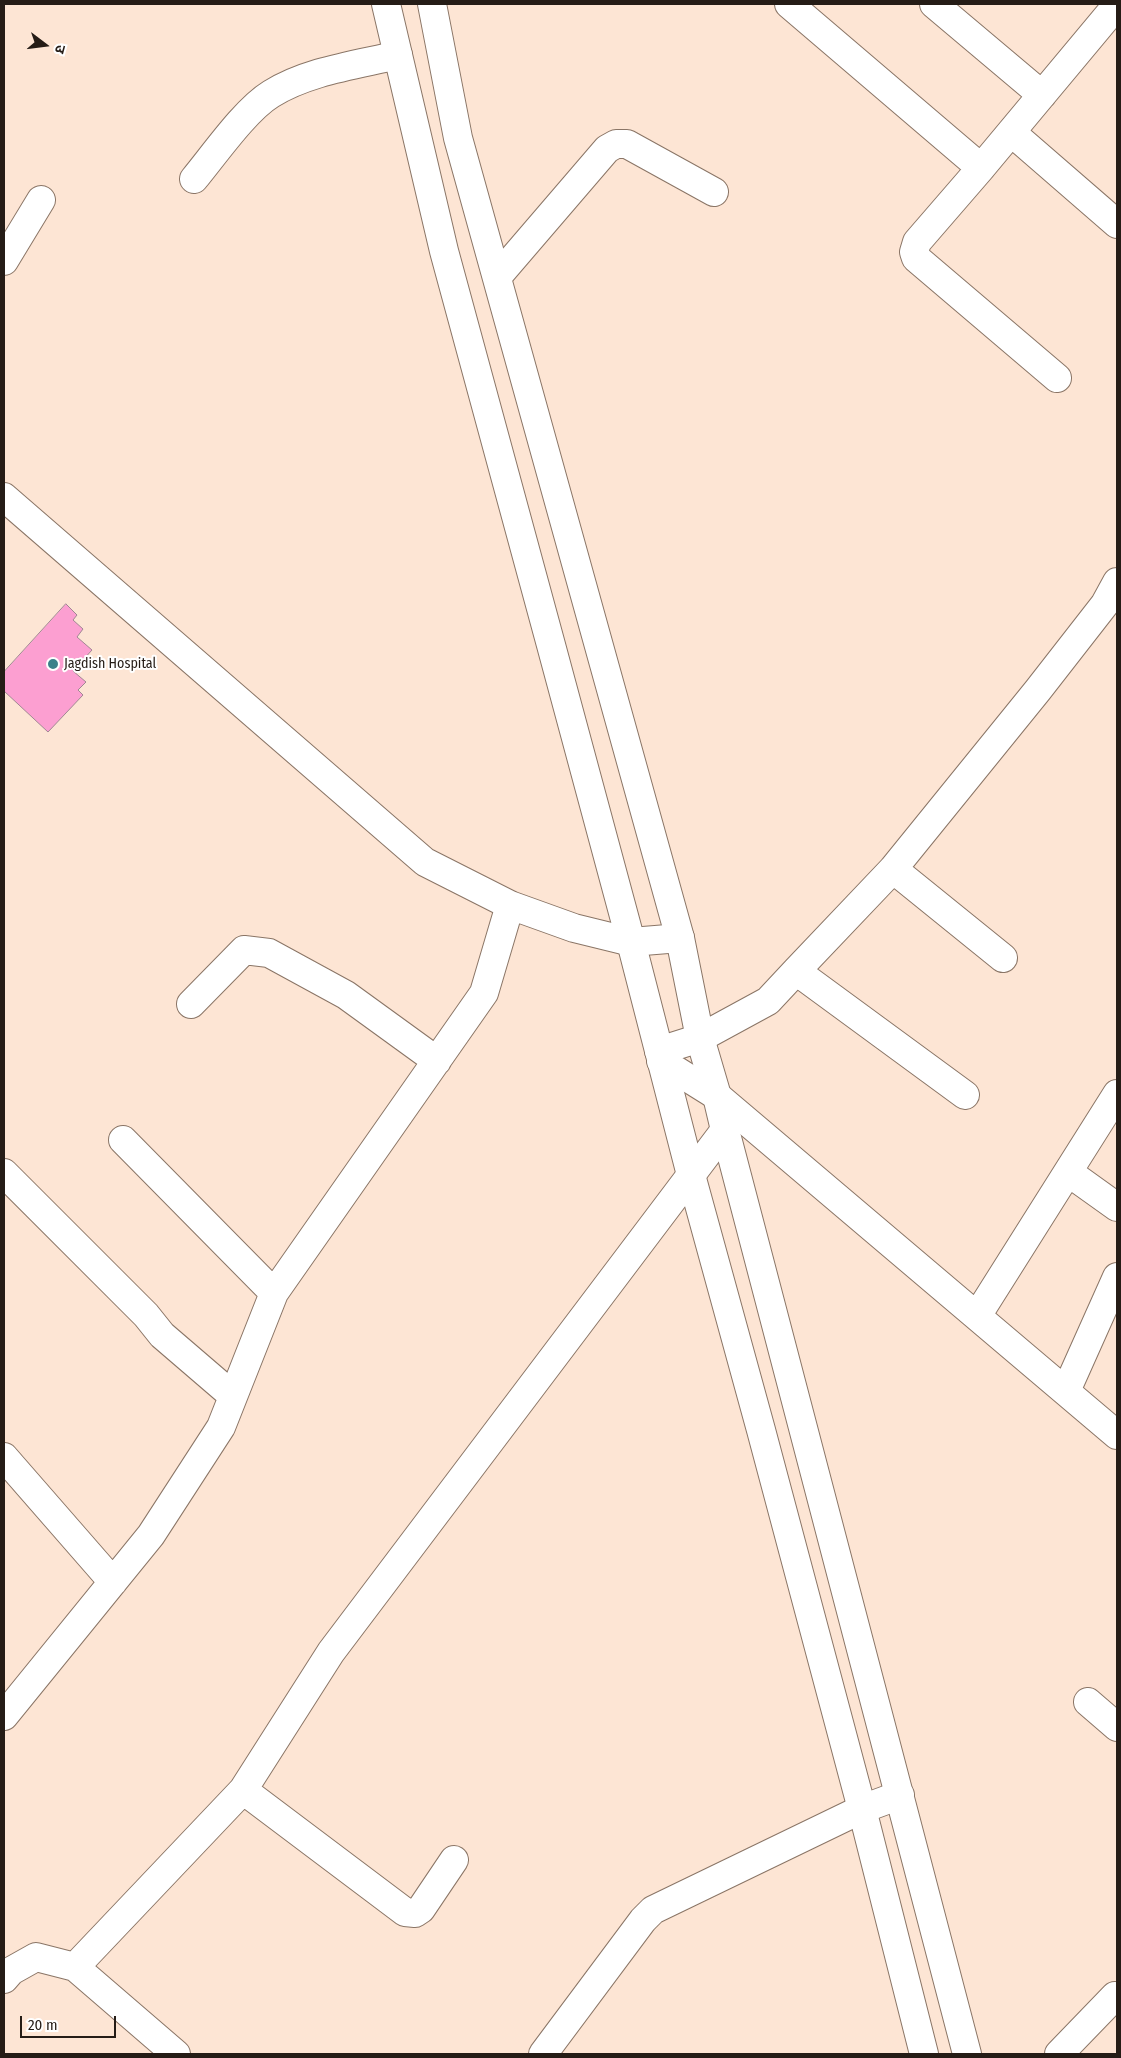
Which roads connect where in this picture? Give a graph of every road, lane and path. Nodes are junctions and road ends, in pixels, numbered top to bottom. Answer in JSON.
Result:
{"nodes":[{"id":1,"x":386,"y":4,"type":"edge"},
{"id":2,"x":432,"y":4,"type":"edge"},
{"id":3,"x":789,"y":4,"type":"edge"},
{"id":4,"x":934,"y":4,"type":"edge"},
{"id":5,"x":1117,"y":5,"type":"edge"},
{"id":6,"x":398,"y":55,"type":"junction"},
{"id":7,"x":1042,"y":95,"type":"junction"},
{"id":8,"x":1011,"y":132,"type":"junction"},
{"id":9,"x":981,"y":168,"type":"junction"},
{"id":10,"x":194,"y":179,"type":"dead end"},
{"id":11,"x":714,"y":192,"type":"dead end"},
{"id":12,"x":41,"y":200,"type":"dead end"},
{"id":13,"x":1117,"y":224,"type":"edge"},
{"id":14,"x":4,"y":261,"type":"edge"},
{"id":15,"x":498,"y":276,"type":"junction"},
{"id":16,"x":1057,"y":378,"type":"dead end"},
{"id":17,"x":4,"y":497,"type":"edge"},
{"id":18,"x":1117,"y":582,"type":"edge"},
{"id":19,"x":894,"y":869,"type":"junction"},
{"id":20,"x":510,"y":905,"type":"junction"},
{"id":21,"x":680,"y":938,"type":"junction"},
{"id":22,"x":631,"y":942,"type":"junction"},
{"id":23,"x":1003,"y":958,"type":"dead end"},
{"id":24,"x":796,"y":971,"type":"junction"},
{"id":25,"x":191,"y":1004,"type":"dead end"},
{"id":26,"x":700,"y":1038,"type":"junction"},
{"id":27,"x":660,"y":1056,"type":"junction"},
{"id":28,"x":437,"y":1061,"type":"junction"},
{"id":29,"x":1117,"y":1094,"type":"edge"},
{"id":30,"x":717,"y":1096,"type":"junction"},
{"id":31,"x":966,"y":1096,"type":"dead end"},
{"id":32,"x":725,"y":1130,"type":"junction"},
{"id":33,"x":122,"y":1140,"type":"dead end"},
{"id":34,"x":1068,"y":1172,"type":"junction"},
{"id":35,"x":4,"y":1173,"type":"edge"},
{"id":36,"x":691,"y":1176,"type":"junction"},
{"id":37,"x":1117,"y":1207,"type":"edge"},
{"id":38,"x":1117,"y":1277,"type":"edge"},
{"id":39,"x":274,"y":1293,"type":"junction"},
{"id":40,"x":977,"y":1316,"type":"junction"},
{"id":41,"x":1066,"y":1391,"type":"junction"},
{"id":42,"x":233,"y":1396,"type":"junction"},
{"id":43,"x":1117,"y":1435,"type":"edge"},
{"id":44,"x":4,"y":1456,"type":"edge"},
{"id":45,"x":113,"y":1582,"type":"junction"},
{"id":46,"x":1088,"y":1702,"type":"dead end"},
{"id":47,"x":4,"y":1716,"type":"edge"},
{"id":48,"x":1117,"y":1727,"type":"edge"},
{"id":49,"x":243,"y":1790,"type":"junction"},
{"id":50,"x":900,"y":1795,"type":"junction"},
{"id":51,"x":862,"y":1809,"type":"junction"},
{"id":52,"x":454,"y":1860,"type":"dead end"},
{"id":53,"x":75,"y":1967,"type":"junction"},
{"id":54,"x":4,"y":1980,"type":"edge"},
{"id":55,"x":1115,"y":1996,"type":"dead end"},
{"id":56,"x":960,"y":2052,"type":"edge"},
{"id":57,"x":176,"y":2054,"type":"edge"},
{"id":58,"x":543,"y":2054,"type":"edge"},
{"id":59,"x":924,"y":2054,"type":"edge"},
{"id":60,"x":1059,"y":2054,"type":"edge"}],
"edges":[{"from":1,"to":6,"type":"street"},
{"from":2,"to":15,"type":"street"},
{"from":3,"to":9,"type":"street"},
{"from":4,"to":7,"type":"street"},
{"from":5,"to":7,"type":"street"},
{"from":6,"to":10,"type":"street"},
{"from":6,"to":22,"type":"street"},
{"from":7,"to":8,"type":"street"},
{"from":8,"to":9,"type":"street"},
{"from":8,"to":13,"type":"street"},
{"from":9,"to":16,"type":"street"},
{"from":11,"to":15,"type":"street"},
{"from":12,"to":14,"type":"street"},
{"from":15,"to":21,"type":"street"},
{"from":17,"to":20,"type":"street"},
{"from":18,"to":19,"type":"street"},
{"from":19,"to":23,"type":"street"},
{"from":19,"to":24,"type":"street"},
{"from":20,"to":22,"type":"street"},
{"from":20,"to":28,"type":"street"},
{"from":21,"to":22,"type":"street"},
{"from":21,"to":26,"type":"street"},
{"from":22,"to":27,"type":"street"},
{"from":24,"to":26,"type":"street"},
{"from":24,"to":31,"type":"street"},
{"from":25,"to":28,"type":"street"},
{"from":26,"to":27,"type":"street"},
{"from":26,"to":30,"type":"street"},
{"from":27,"to":30,"type":"street"},
{"from":27,"to":36,"type":"street"},
{"from":28,"to":39,"type":"street"},
{"from":29,"to":34,"type":"street"},
{"from":30,"to":32,"type":"street"},
{"from":30,"to":40,"type":"street"},
{"from":32,"to":36,"type":"street"},
{"from":32,"to":50,"type":"street"},
{"from":33,"to":39,"type":"street"},
{"from":34,"to":37,"type":"street"},
{"from":34,"to":40,"type":"street"},
{"from":35,"to":42,"type":"street"},
{"from":36,"to":49,"type":"street"},
{"from":36,"to":51,"type":"street"},
{"from":38,"to":41,"type":"street"},
{"from":39,"to":42,"type":"street"},
{"from":40,"to":41,"type":"street"},
{"from":41,"to":43,"type":"street"},
{"from":42,"to":45,"type":"street"},
{"from":44,"to":45,"type":"street"},
{"from":45,"to":47,"type":"street"},
{"from":46,"to":48,"type":"street"},
{"from":49,"to":52,"type":"street"},
{"from":49,"to":53,"type":"street"},
{"from":50,"to":51,"type":"street"},
{"from":50,"to":56,"type":"street"},
{"from":51,"to":58,"type":"street"},
{"from":51,"to":59,"type":"street"},
{"from":53,"to":54,"type":"street"},
{"from":53,"to":57,"type":"street"},
{"from":55,"to":60,"type":"street"}]}
